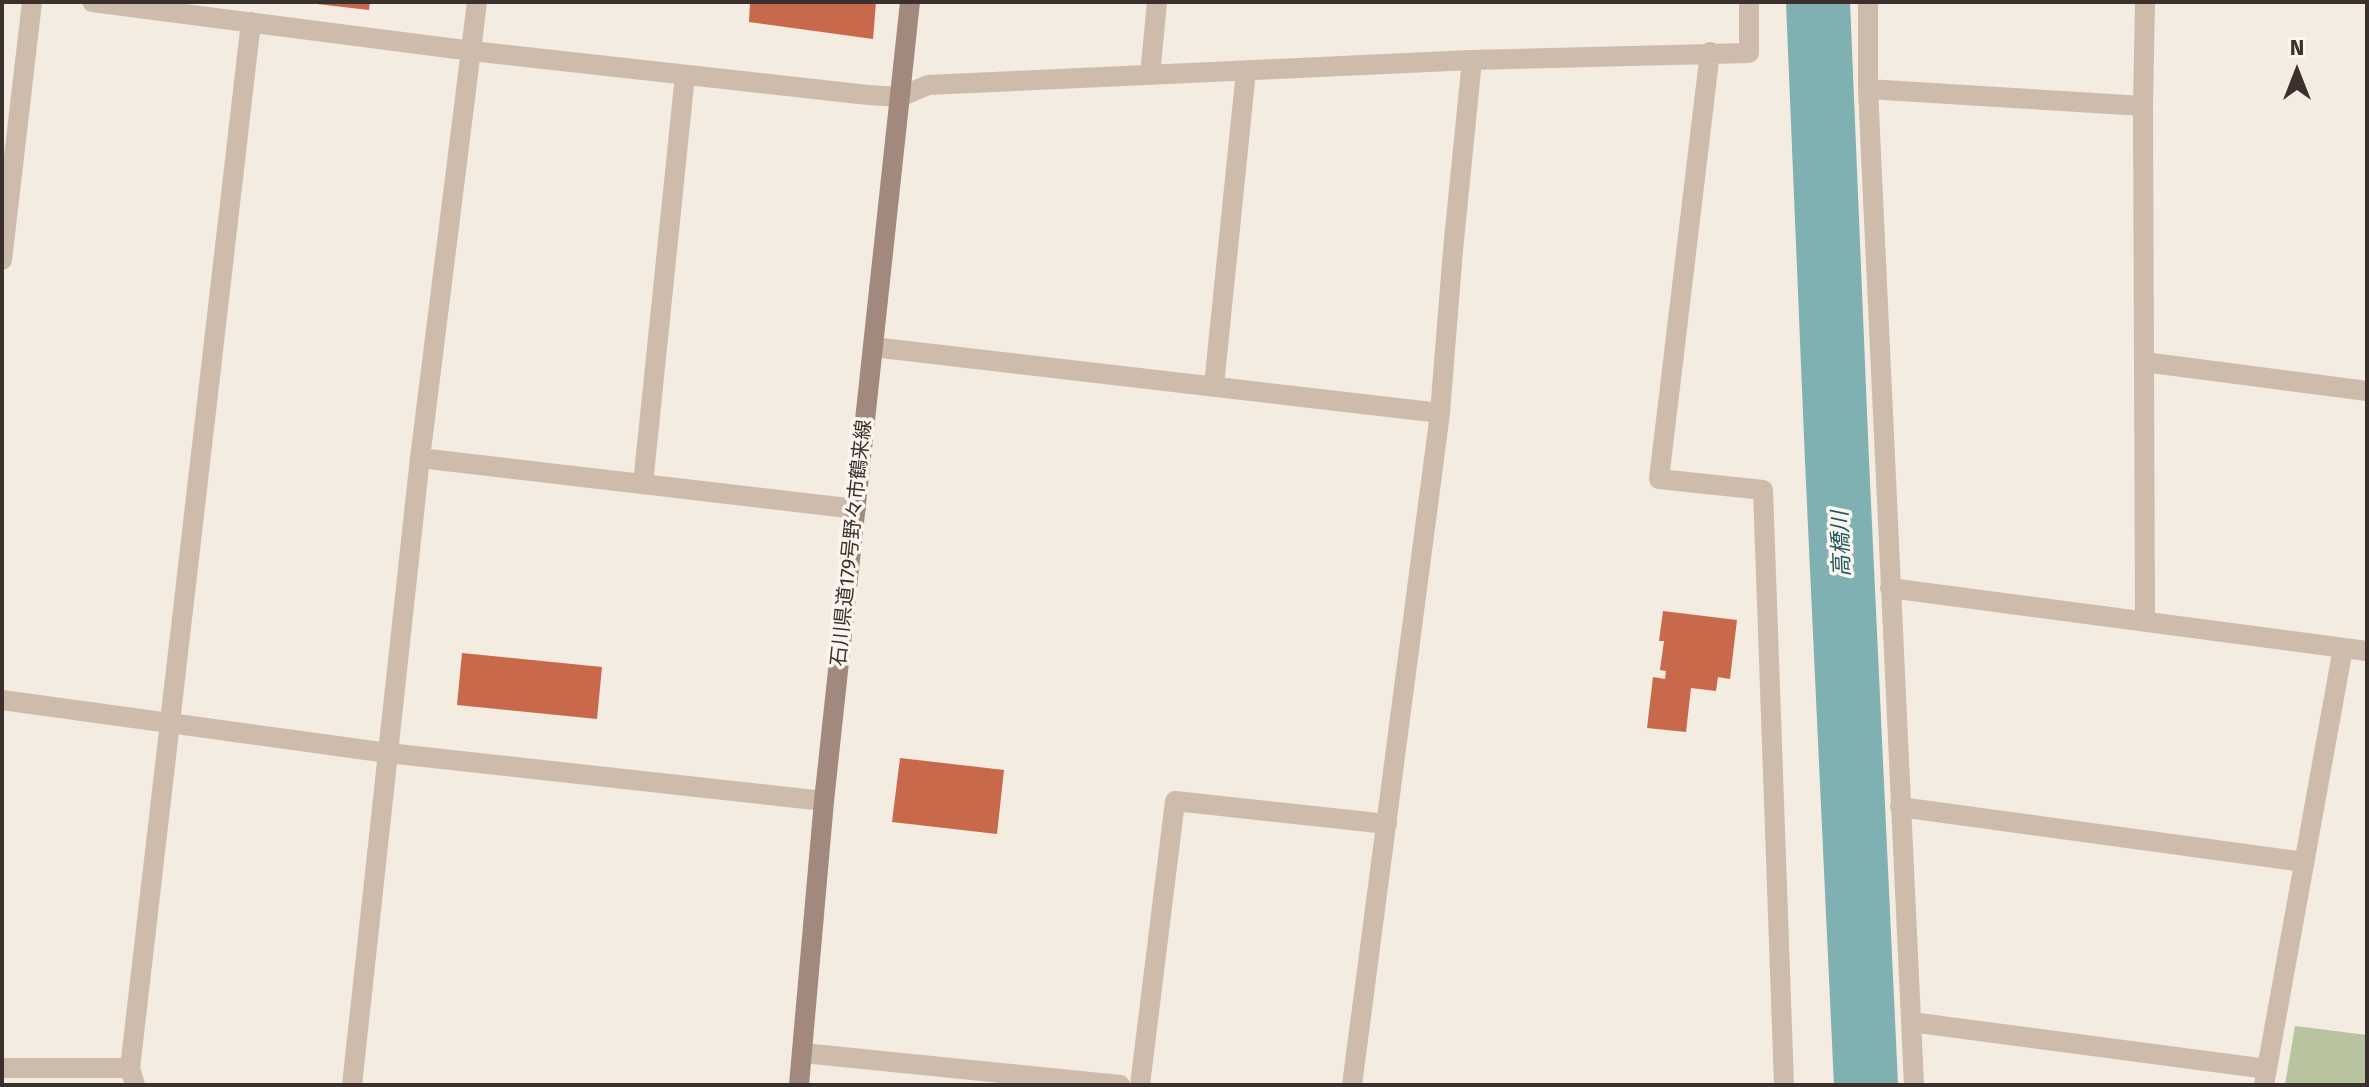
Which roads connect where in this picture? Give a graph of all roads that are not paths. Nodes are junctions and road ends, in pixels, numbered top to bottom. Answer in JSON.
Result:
{"nodes":[{"id":1,"x":32,"y":2,"type":"edge"},
{"id":2,"x":92,"y":2,"type":"edge"},
{"id":3,"x":477,"y":2,"type":"edge"},
{"id":4,"x":910,"y":2,"type":"edge"},
{"id":5,"x":1157,"y":2,"type":"edge"},
{"id":6,"x":1749,"y":2,"type":"edge"},
{"id":7,"x":1868,"y":2,"type":"edge"},
{"id":8,"x":2145,"y":2,"type":"edge"},
{"id":9,"x":251,"y":22,"type":"junction"},
{"id":10,"x":472,"y":51,"type":"junction"},
{"id":11,"x":1710,"y":52,"type":"junction"},
{"id":12,"x":1472,"y":60,"type":"junction"},
{"id":13,"x":1246,"y":71,"type":"junction"},
{"id":14,"x":685,"y":75,"type":"junction"},
{"id":15,"x":1150,"y":75,"type":"junction"},
{"id":16,"x":1868,"y":89,"type":"junction"},
{"id":17,"x":900,"y":97,"type":"junction"},
{"id":18,"x":2143,"y":106,"type":"junction"},
{"id":19,"x":2,"y":260,"type":"edge"},
{"id":20,"x":873,"y":347,"type":"junction"},
{"id":21,"x":2144,"y":362,"type":"junction"},
{"id":22,"x":1214,"y":385,"type":"junction"},
{"id":23,"x":2367,"y":391,"type":"edge"},
{"id":24,"x":1440,"y":413,"type":"junction"},
{"id":25,"x":420,"y":458,"type":"junction"},
{"id":26,"x":643,"y":484,"type":"junction"},
{"id":27,"x":856,"y":509,"type":"junction"},
{"id":28,"x":1890,"y":588,"type":"junction"},
{"id":29,"x":2145,"y":621,"type":"junction"},
{"id":30,"x":2343,"y":648,"type":"junction"},
{"id":31,"x":2367,"y":651,"type":"edge"},
{"id":32,"x":2,"y":700,"type":"edge"},
{"id":33,"x":170,"y":723,"type":"junction"},
{"id":34,"x":388,"y":753,"type":"junction"},
{"id":35,"x":824,"y":801,"type":"junction"},
{"id":36,"x":1900,"y":807,"type":"junction"},
{"id":37,"x":1387,"y":824,"type":"junction"},
{"id":38,"x":2304,"y":862,"type":"junction"},
{"id":39,"x":1911,"y":1022,"type":"junction"},
{"id":40,"x":803,"y":1053,"type":"junction"},
{"id":41,"x":2,"y":1068,"type":"edge"},
{"id":42,"x":132,"y":1077,"type":"edge"},
{"id":43,"x":2265,"y":1077,"type":"edge"},
{"id":44,"x":352,"y":1085,"type":"edge"},
{"id":45,"x":799,"y":1085,"type":"edge"},
{"id":46,"x":1120,"y":1085,"type":"edge"},
{"id":47,"x":1140,"y":1085,"type":"edge"},
{"id":48,"x":1352,"y":1085,"type":"edge"},
{"id":49,"x":1784,"y":1085,"type":"edge"},
{"id":50,"x":1914,"y":1085,"type":"edge"}],
"edges":[{"from":1,"to":19,"type":"street"},
{"from":2,"to":9,"type":"street"},
{"from":3,"to":10,"type":"street"},
{"from":4,"to":17,"type":"main road","name":"石川県道179号野々市鶴来線"},
{"from":5,"to":15,"type":"street"},
{"from":6,"to":11,"type":"street"},
{"from":7,"to":16,"type":"street"},
{"from":8,"to":18,"type":"street"},
{"from":9,"to":10,"type":"street"},
{"from":9,"to":33,"type":"street"},
{"from":10,"to":14,"type":"street"},
{"from":10,"to":25,"type":"street"},
{"from":11,"to":12,"type":"street"},
{"from":11,"to":49,"type":"street"},
{"from":12,"to":13,"type":"street"},
{"from":12,"to":24,"type":"street"},
{"from":13,"to":15,"type":"street"},
{"from":13,"to":22,"type":"street"},
{"from":14,"to":17,"type":"street"},
{"from":14,"to":26,"type":"street"},
{"from":15,"to":17,"type":"street"},
{"from":16,"to":18,"type":"street"},
{"from":16,"to":28,"type":"street"},
{"from":17,"to":20,"type":"main road","name":"石川県道179号野々市鶴来線"},
{"from":18,"to":21,"type":"street"},
{"from":20,"to":22,"type":"street"},
{"from":20,"to":27,"type":"main road","name":"石川県道179号野々市鶴来線"},
{"from":21,"to":23,"type":"street"},
{"from":21,"to":29,"type":"street"},
{"from":22,"to":24,"type":"street"},
{"from":24,"to":37,"type":"street"},
{"from":25,"to":26,"type":"street"},
{"from":25,"to":34,"type":"street"},
{"from":26,"to":27,"type":"street"},
{"from":27,"to":35,"type":"main road","name":"石川県道179号野々市鶴来線"},
{"from":28,"to":29,"type":"street"},
{"from":28,"to":36,"type":"street"},
{"from":29,"to":30,"type":"street"},
{"from":30,"to":31,"type":"street"},
{"from":30,"to":38,"type":"street"},
{"from":32,"to":33,"type":"street"},
{"from":33,"to":34,"type":"street"},
{"from":33,"to":42,"type":"street"},
{"from":34,"to":35,"type":"street"},
{"from":34,"to":44,"type":"street"},
{"from":35,"to":40,"type":"main road","name":"石川県道179号野々市鶴来線"},
{"from":36,"to":38,"type":"street"},
{"from":36,"to":39,"type":"street"},
{"from":37,"to":47,"type":"street"},
{"from":37,"to":48,"type":"street"},
{"from":38,"to":43,"type":"street"},
{"from":39,"to":43,"type":"street"},
{"from":39,"to":50,"type":"street"},
{"from":40,"to":45,"type":"main road","name":"石川県道179号野々市鶴来線"},
{"from":40,"to":46,"type":"street"},
{"from":41,"to":42,"type":"street"}]}
